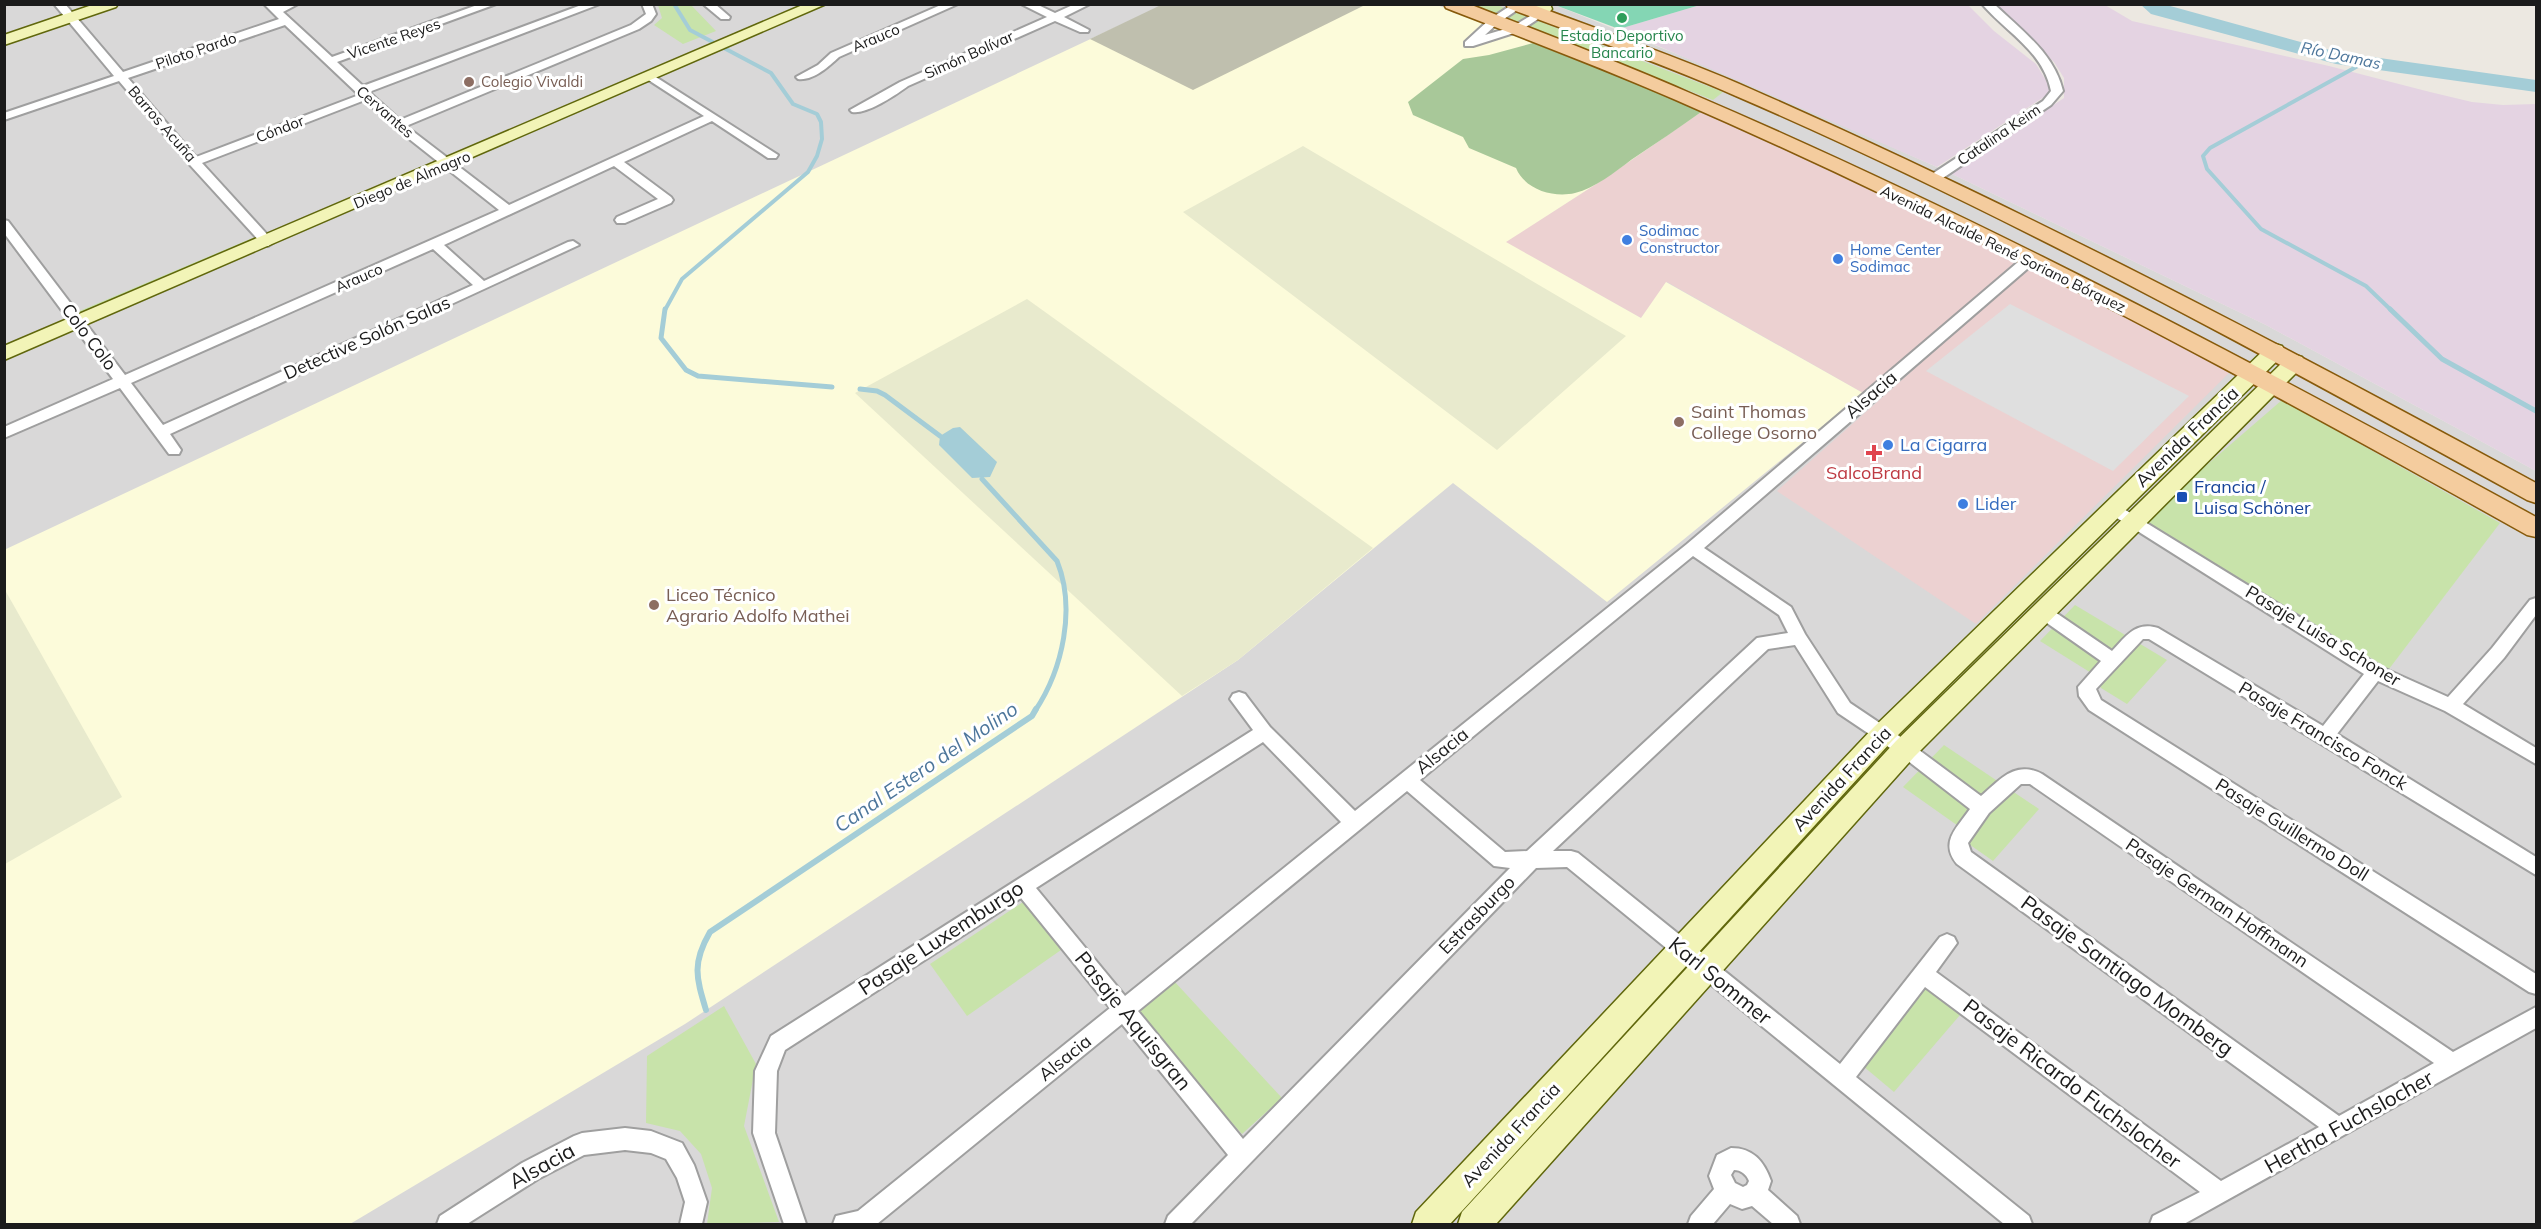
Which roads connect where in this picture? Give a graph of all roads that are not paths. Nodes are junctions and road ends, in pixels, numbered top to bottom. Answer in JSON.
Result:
{"nodes":[{"id":1,"x":59,"y":4,"type":"edge"},
{"id":2,"x":111,"y":4,"type":"edge"},
{"id":3,"x":293,"y":4,"type":"edge"},
{"id":4,"x":491,"y":4,"type":"edge"},
{"id":5,"x":595,"y":4,"type":"edge"},
{"id":6,"x":647,"y":4,"type":"edge"},
{"id":7,"x":708,"y":4,"type":"edge"},
{"id":8,"x":798,"y":4,"type":"edge"},
{"id":9,"x":819,"y":4,"type":"edge"},
{"id":10,"x":953,"y":4,"type":"edge"},
{"id":11,"x":1026,"y":4,"type":"edge"},
{"id":12,"x":1084,"y":4,"type":"edge"},
{"id":13,"x":1452,"y":4,"type":"edge"},
{"id":14,"x":1987,"y":4,"type":"edge"},
{"id":15,"x":1516,"y":5,"type":"edge"},
{"id":16,"x":272,"y":8,"type":"edge"},
{"id":17,"x":1541,"y":10,"type":"edge"},
{"id":18,"x":725,"y":16,"type":"dead end"},
{"id":19,"x":1056,"y":17,"type":"junction"},
{"id":20,"x":71,"y":18,"type":"junction"},
{"id":21,"x":285,"y":21,"type":"junction"},
{"id":22,"x":1494,"y":21,"type":"junction"},
{"id":23,"x":1516,"y":29,"type":"junction"},
{"id":24,"x":1084,"y":30,"type":"dead end"},
{"id":25,"x":4,"y":40,"type":"edge"},
{"id":26,"x":716,"y":44,"type":"junction"},
{"id":27,"x":330,"y":61,"type":"junction"},
{"id":28,"x":121,"y":77,"type":"junction"},
{"id":29,"x":651,"y":77,"type":"junction"},
{"id":30,"x":802,"y":77,"type":"dead end"},
{"id":31,"x":1741,"y":91,"type":"junction"},
{"id":32,"x":363,"y":94,"type":"junction"},
{"id":33,"x":856,"y":110,"type":"dead end"},
{"id":34,"x":1714,"y":111,"type":"junction"},
{"id":35,"x":4,"y":117,"type":"edge"},
{"id":36,"x":711,"y":117,"type":"junction"},
{"id":37,"x":398,"y":125,"type":"junction"},
{"id":38,"x":772,"y":155,"type":"dead end"},
{"id":39,"x":444,"y":161,"type":"junction"},
{"id":40,"x":615,"y":161,"type":"junction"},
{"id":41,"x":194,"y":162,"type":"junction"},
{"id":42,"x":1933,"y":179,"type":"junction"},
{"id":43,"x":1902,"y":199,"type":"junction"},
{"id":44,"x":508,"y":211,"type":"junction"},
{"id":45,"x":621,"y":220,"type":"dead end"},
{"id":46,"x":4,"y":224,"type":"edge"},
{"id":47,"x":263,"y":237,"type":"junction"},
{"id":48,"x":435,"y":244,"type":"junction"},
{"id":49,"x":573,"y":245,"type":"dead end"},
{"id":50,"x":2029,"y":260,"type":"junction"},
{"id":51,"x":482,"y":286,"type":"junction"},
{"id":52,"x":74,"y":317,"type":"junction"},
{"id":53,"x":6,"y":347,"type":"edge"},
{"id":54,"x":2285,"y":357,"type":"junction"},
{"id":55,"x":2262,"y":380,"type":"junction"},
{"id":56,"x":123,"y":382,"type":"junction"},
{"id":57,"x":161,"y":432,"type":"junction"},
{"id":58,"x":4,"y":433,"type":"edge"},
{"id":59,"x":2453,"y":447,"type":"junction"},
{"id":60,"x":174,"y":450,"type":"dead end"},
{"id":61,"x":2424,"y":466,"type":"junction"},
{"id":62,"x":2536,"y":494,"type":"edge"},
{"id":63,"x":2124,"y":515,"type":"junction"},
{"id":64,"x":2536,"y":528,"type":"edge"},
{"id":65,"x":1693,"y":548,"type":"junction"},
{"id":66,"x":2024,"y":597,"type":"junction"},
{"id":67,"x":2536,"y":607,"type":"edge"},
{"id":68,"x":2044,"y":611,"type":"junction"},
{"id":69,"x":1799,"y":638,"type":"junction"},
{"id":70,"x":2111,"y":659,"type":"junction"},
{"id":71,"x":2375,"y":672,"type":"junction"},
{"id":72,"x":1239,"y":699,"type":"dead end"},
{"id":73,"x":2451,"y":706,"type":"junction"},
{"id":74,"x":1264,"y":732,"type":"junction"},
{"id":75,"x":2325,"y":736,"type":"junction"},
{"id":76,"x":1894,"y":742,"type":"junction"},
{"id":77,"x":2536,"y":757,"type":"edge"},
{"id":78,"x":1407,"y":780,"type":"junction"},
{"id":79,"x":1982,"y":807,"type":"junction"},
{"id":80,"x":1353,"y":823,"type":"junction"},
{"id":81,"x":1532,"y":859,"type":"junction"},
{"id":82,"x":2536,"y":867,"type":"edge"},
{"id":83,"x":1023,"y":886,"type":"junction"},
{"id":84,"x":1947,"y":943,"type":"dead end"},
{"id":85,"x":1694,"y":959,"type":"junction"},
{"id":86,"x":1923,"y":974,"type":"junction"},
{"id":87,"x":2536,"y":986,"type":"edge"},
{"id":88,"x":1124,"y":1010,"type":"junction"},
{"id":89,"x":2536,"y":1017,"type":"edge"},
{"id":90,"x":2453,"y":1064,"type":"junction"},
{"id":91,"x":1841,"y":1078,"type":"junction"},
{"id":92,"x":2338,"y":1128,"type":"junction"},
{"id":93,"x":1243,"y":1156,"type":"junction"},
{"id":94,"x":1727,"y":1191,"type":"junction"},
{"id":95,"x":1755,"y":1194,"type":"junction"},
{"id":96,"x":2220,"y":1194,"type":"junction"},
{"id":97,"x":448,"y":1224,"type":"edge"},
{"id":98,"x":691,"y":1224,"type":"edge"},
{"id":99,"x":795,"y":1224,"type":"edge"},
{"id":100,"x":856,"y":1224,"type":"edge"},
{"id":101,"x":1176,"y":1224,"type":"edge"},
{"id":102,"x":1428,"y":1224,"type":"edge"},
{"id":103,"x":1474,"y":1224,"type":"edge"},
{"id":104,"x":1699,"y":1224,"type":"edge"},
{"id":105,"x":1789,"y":1224,"type":"edge"},
{"id":106,"x":2021,"y":1224,"type":"edge"},
{"id":107,"x":2161,"y":1224,"type":"edge"}],
"edges":[{"from":1,"to":20,"type":"street","name":"Barros Acuña"},
{"from":2,"to":20,"type":"main road"},
{"from":3,"to":16,"type":"street"},
{"from":4,"to":27,"type":"street","name":"Vicente Reyes"},
{"from":5,"to":32,"type":"street","name":"Cóndor"},
{"from":6,"to":37,"type":"street"},
{"from":7,"to":18,"type":"street"},
{"from":8,"to":26,"type":"main road","name":"Diego de Almagro"},
{"from":9,"to":26,"type":"main road","name":"Diego de Almagro"},
{"from":10,"to":30,"type":"street","name":"Arauco"},
{"from":11,"to":19,"type":"street"},
{"from":12,"to":19,"type":"street","name":"Simón Bolívar"},
{"from":13,"to":22,"type":"main road","name":"Avenida Alcalde René Soriano Bórquez"},
{"from":14,"to":42,"type":"street","name":"Catalina Keim"},
{"from":15,"to":17,"type":"main road","name":"Avenida Alcalde René Soriano Bórquez"},
{"from":15,"to":22,"type":"street"},
{"from":16,"to":21,"type":"street","name":"Cervantes"},
{"from":17,"to":23,"type":"street"},
{"from":17,"to":31,"type":"main road","name":"Avenida Alcalde René Soriano Bórquez"},
{"from":19,"to":24,"type":"street"},
{"from":19,"to":33,"type":"street","name":"Simón Bolívar"},
{"from":20,"to":25,"type":"main road"},
{"from":20,"to":28,"type":"street","name":"Barros Acuña"},
{"from":21,"to":27,"type":"street","name":"Cervantes"},
{"from":21,"to":28,"type":"street","name":"Piloto Pardo"},
{"from":22,"to":23,"type":"main road","name":"Avenida Alcalde René Soriano Bórquez"},
{"from":22,"to":23,"type":"street"},
{"from":23,"to":34,"type":"main road","name":"Avenida Alcalde René Soriano Bórquez"},
{"from":26,"to":29,"type":"main road","name":"Diego de Almagro"},
{"from":26,"to":39,"type":"main road","name":"Diego de Almagro"},
{"from":27,"to":32,"type":"street","name":"Cervantes"},
{"from":28,"to":35,"type":"street","name":"Piloto Pardo"},
{"from":28,"to":41,"type":"street","name":"Barros Acuña"},
{"from":29,"to":36,"type":"street"},
{"from":29,"to":39,"type":"main road","name":"Diego de Almagro"},
{"from":31,"to":34,"type":"main road"},
{"from":31,"to":42,"type":"main road","name":"Avenida Alcalde René Soriano Bórquez"},
{"from":32,"to":37,"type":"street","name":"Cervantes"},
{"from":32,"to":41,"type":"street","name":"Cóndor"},
{"from":34,"to":43,"type":"main road","name":"Avenida Alcalde René Soriano Bórquez"},
{"from":36,"to":38,"type":"street"},
{"from":36,"to":40,"type":"street","name":"Arauco"},
{"from":37,"to":39,"type":"street","name":"Cervantes"},
{"from":39,"to":44,"type":"street","name":"Cervantes"},
{"from":39,"to":47,"type":"main road","name":"Diego de Almagro"},
{"from":40,"to":44,"type":"street","name":"Arauco"},
{"from":40,"to":45,"type":"street"},
{"from":41,"to":47,"type":"street","name":"Barros Acuña"},
{"from":42,"to":43,"type":"main road"},
{"from":42,"to":54,"type":"main road","name":"Avenida Alcalde René Soriano Bórquez"},
{"from":43,"to":50,"type":"main road","name":"Avenida Alcalde René Soriano Bórquez"},
{"from":44,"to":48,"type":"street","name":"Arauco"},
{"from":46,"to":52,"type":"street","name":"Colo Colo"},
{"from":47,"to":52,"type":"main road","name":"Diego de Almagro"},
{"from":48,"to":51,"type":"street"},
{"from":48,"to":56,"type":"street","name":"Arauco"},
{"from":49,"to":51,"type":"street","name":"Detective Solón Salas"},
{"from":50,"to":55,"type":"main road","name":"Avenida Alcalde René Soriano Bórquez"},
{"from":50,"to":65,"type":"street","name":"Alsacia"},
{"from":51,"to":57,"type":"street","name":"Detective Solón Salas"},
{"from":52,"to":53,"type":"main road","name":"Diego de Almagro"},
{"from":52,"to":56,"type":"street","name":"Colo Colo"},
{"from":54,"to":55,"type":"main road","name":"Avenida Francia"},
{"from":54,"to":59,"type":"main road","name":"Avenida Alcalde René Soriano Bórquez"},
{"from":55,"to":61,"type":"main road","name":"Avenida Alcalde René Soriano Bórquez"},
{"from":55,"to":63,"type":"main road","name":"Avenida Francia"},
{"from":56,"to":57,"type":"street","name":"Colo Colo"},
{"from":56,"to":58,"type":"street","name":"Arauco"},
{"from":57,"to":60,"type":"street","name":"Colo Colo"},
{"from":59,"to":61,"type":"main road"},
{"from":59,"to":62,"type":"main road","name":"Avenida Alcalde René Soriano Bórquez"},
{"from":61,"to":64,"type":"main road","name":"Avenida Alcalde René Soriano Bórquez"},
{"from":63,"to":66,"type":"main road","name":"Avenida Francia"},
{"from":63,"to":68,"type":"main road","name":"Avenida Francia"},
{"from":63,"to":71,"type":"street","name":"Pasaje Luisa Schoner"},
{"from":65,"to":69,"type":"street"},
{"from":65,"to":78,"type":"street","name":"Alsacia"},
{"from":66,"to":68,"type":"street"},
{"from":66,"to":76,"type":"main road","name":"Avenida Francia"},
{"from":67,"to":73,"type":"street"},
{"from":68,"to":70,"type":"street"},
{"from":68,"to":76,"type":"main road","name":"Avenida Francia"},
{"from":69,"to":76,"type":"street"},
{"from":69,"to":81,"type":"street","name":"Estrasburgo"},
{"from":70,"to":75,"type":"street","name":"Pasaje Francisco Fonck"},
{"from":70,"to":87,"type":"street","name":"Pasaje Guillermo Doll"},
{"from":71,"to":73,"type":"street","name":"Pasaje Luisa Schoner"},
{"from":71,"to":75,"type":"street"},
{"from":72,"to":74,"type":"street"},
{"from":73,"to":77,"type":"street","name":"Pasaje Luisa Schoner"},
{"from":74,"to":80,"type":"street"},
{"from":74,"to":83,"type":"street","name":"Pasaje Luxemburgo"},
{"from":75,"to":82,"type":"street","name":"Pasaje Francisco Fonck"},
{"from":76,"to":79,"type":"street"},
{"from":76,"to":85,"type":"main road","name":"Avenida Francia"},
{"from":78,"to":80,"type":"street","name":"Alsacia"},
{"from":78,"to":81,"type":"street","name":"Karl Sommer"},
{"from":79,"to":90,"type":"street","name":"Pasaje German Hoffmann"},
{"from":79,"to":92,"type":"street","name":"Pasaje Santiago Momberg"},
{"from":80,"to":88,"type":"street","name":"Alsacia"},
{"from":81,"to":85,"type":"street","name":"Karl Sommer"},
{"from":81,"to":93,"type":"street","name":"Estrasburgo"},
{"from":83,"to":88,"type":"street","name":"Pasaje Aquisgran"},
{"from":83,"to":99,"type":"street","name":"Pasaje Luxemburgo"},
{"from":84,"to":86,"type":"street"},
{"from":85,"to":91,"type":"street","name":"Karl Sommer"},
{"from":85,"to":102,"type":"main road","name":"Avenida Francia"},
{"from":85,"to":103,"type":"main road","name":"Avenida Francia"},
{"from":86,"to":91,"type":"street"},
{"from":86,"to":96,"type":"street","name":"Pasaje Ricardo Fuchslocher"},
{"from":88,"to":93,"type":"street","name":"Pasaje Aquisgran"},
{"from":88,"to":100,"type":"street","name":"Alsacia"},
{"from":89,"to":90,"type":"street","name":"Hertha Fuchslocher"},
{"from":90,"to":92,"type":"street","name":"Hertha Fuchslocher"},
{"from":91,"to":106,"type":"street","name":"Karl Sommer"},
{"from":92,"to":96,"type":"street","name":"Hertha Fuchslocher"},
{"from":93,"to":101,"type":"street","name":"Estrasburgo"},
{"from":94,"to":95,"type":"street"},
{"from":94,"to":95,"type":"street"},
{"from":94,"to":104,"type":"street"},
{"from":95,"to":105,"type":"street"},
{"from":96,"to":107,"type":"street","name":"Hertha Fuchslocher"},
{"from":97,"to":98,"type":"street","name":"Alsacia"}]}
